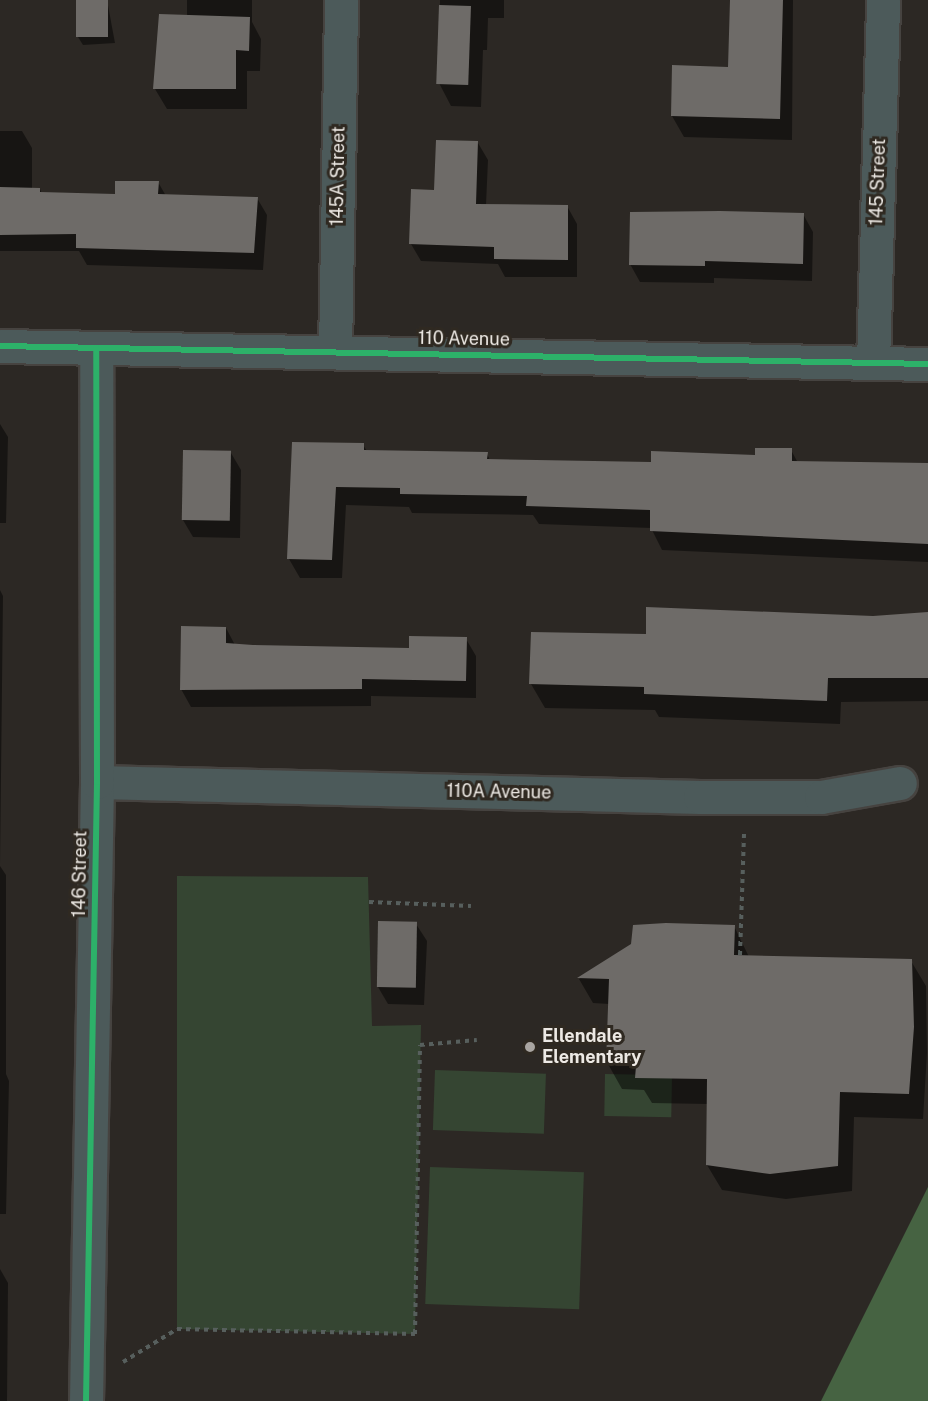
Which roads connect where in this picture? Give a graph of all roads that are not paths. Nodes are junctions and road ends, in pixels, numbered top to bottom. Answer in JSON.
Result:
{"nodes":[{"id":1,"x":341,"y":0,"type":"edge"},
{"id":2,"x":883,"y":0,"type":"edge"},
{"id":3,"x":0,"y":346,"type":"edge"},
{"id":4,"x":96,"y":348,"type":"junction"},
{"id":5,"x":335,"y":351,"type":"junction"},
{"id":6,"x":873,"y":363,"type":"junction"},
{"id":7,"x":928,"y":364,"type":"edge"},
{"id":8,"x":97,"y":782,"type":"junction"},
{"id":9,"x":900,"y":783,"type":"dead end"},
{"id":10,"x":86,"y":1401,"type":"edge"}],
"edges":[{"from":1,"to":5,"type":"street","name":"145A Street"},
{"from":2,"to":6,"type":"street","name":"145 Street"},
{"from":3,"to":4,"type":"street","name":"110 Avenue"},
{"from":4,"to":5,"type":"street","name":"110 Avenue"},
{"from":4,"to":8,"type":"street","name":"146 Street"},
{"from":5,"to":6,"type":"street","name":"110 Avenue"},
{"from":6,"to":7,"type":"street","name":"110 Avenue"},
{"from":8,"to":9,"type":"street","name":"110A Avenue"},
{"from":8,"to":10,"type":"street","name":"146 Street"}]}
